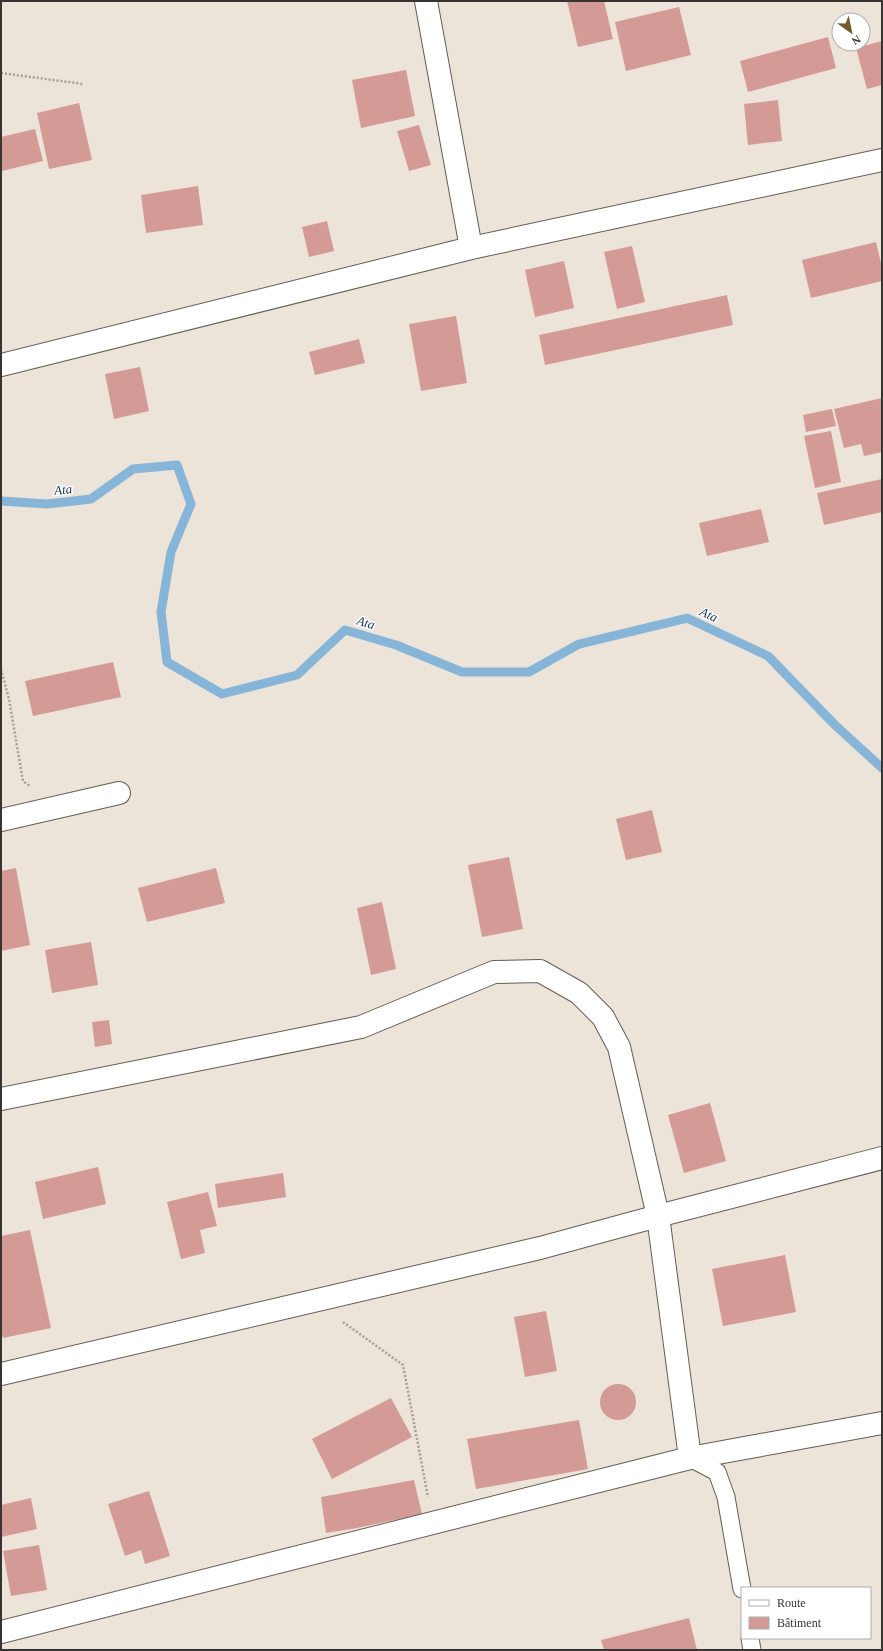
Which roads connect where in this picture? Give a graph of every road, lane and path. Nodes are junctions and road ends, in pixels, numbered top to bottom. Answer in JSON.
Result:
{"nodes":[{"id":1,"x":426,"y":1,"type":"edge"},
{"id":2,"x":1,"y":73,"type":"edge"},
{"id":3,"x":83,"y":84,"type":"dead end"},
{"id":4,"x":882,"y":160,"type":"edge"},
{"id":5,"x":471,"y":248,"type":"junction"},
{"id":6,"x":1,"y":365,"type":"edge"},
{"id":7,"x":1,"y":669,"type":"edge"},
{"id":8,"x":119,"y":793,"type":"dead end"},
{"id":9,"x":58,"y":807,"type":"junction"},
{"id":10,"x":1,"y":820,"type":"edge"},
{"id":11,"x":1,"y":1099,"type":"edge"},
{"id":12,"x":882,"y":1158,"type":"edge"},
{"id":13,"x":658,"y":1216,"type":"junction"},
{"id":14,"x":314,"y":1301,"type":"junction"},
{"id":15,"x":1,"y":1374,"type":"edge"},
{"id":16,"x":882,"y":1423,"type":"edge"},
{"id":17,"x":690,"y":1458,"type":"junction"},
{"id":18,"x":433,"y":1523,"type":"junction"},
{"id":19,"x":741,"y":1587,"type":"edge"},
{"id":20,"x":1,"y":1632,"type":"edge"},
{"id":21,"x":750,"y":1639,"type":"edge"},
{"id":22,"x":752,"y":1650,"type":"edge"}],
"edges":[{"from":1,"to":5,"type":"street"},
{"from":2,"to":3,"type":"path"},
{"from":4,"to":5,"type":"street"},
{"from":5,"to":6,"type":"street"},
{"from":7,"to":9,"type":"path"},
{"from":8,"to":9,"type":"street"},
{"from":9,"to":10,"type":"street"},
{"from":11,"to":13,"type":"street"},
{"from":12,"to":13,"type":"street"},
{"from":13,"to":14,"type":"street"},
{"from":13,"to":17,"type":"street"},
{"from":14,"to":15,"type":"street"},
{"from":14,"to":18,"type":"path"},
{"from":16,"to":17,"type":"street"},
{"from":17,"to":18,"type":"street"},
{"from":17,"to":19,"type":"lane"},
{"from":18,"to":20,"type":"street"},
{"from":21,"to":22,"type":"lane"}]}
